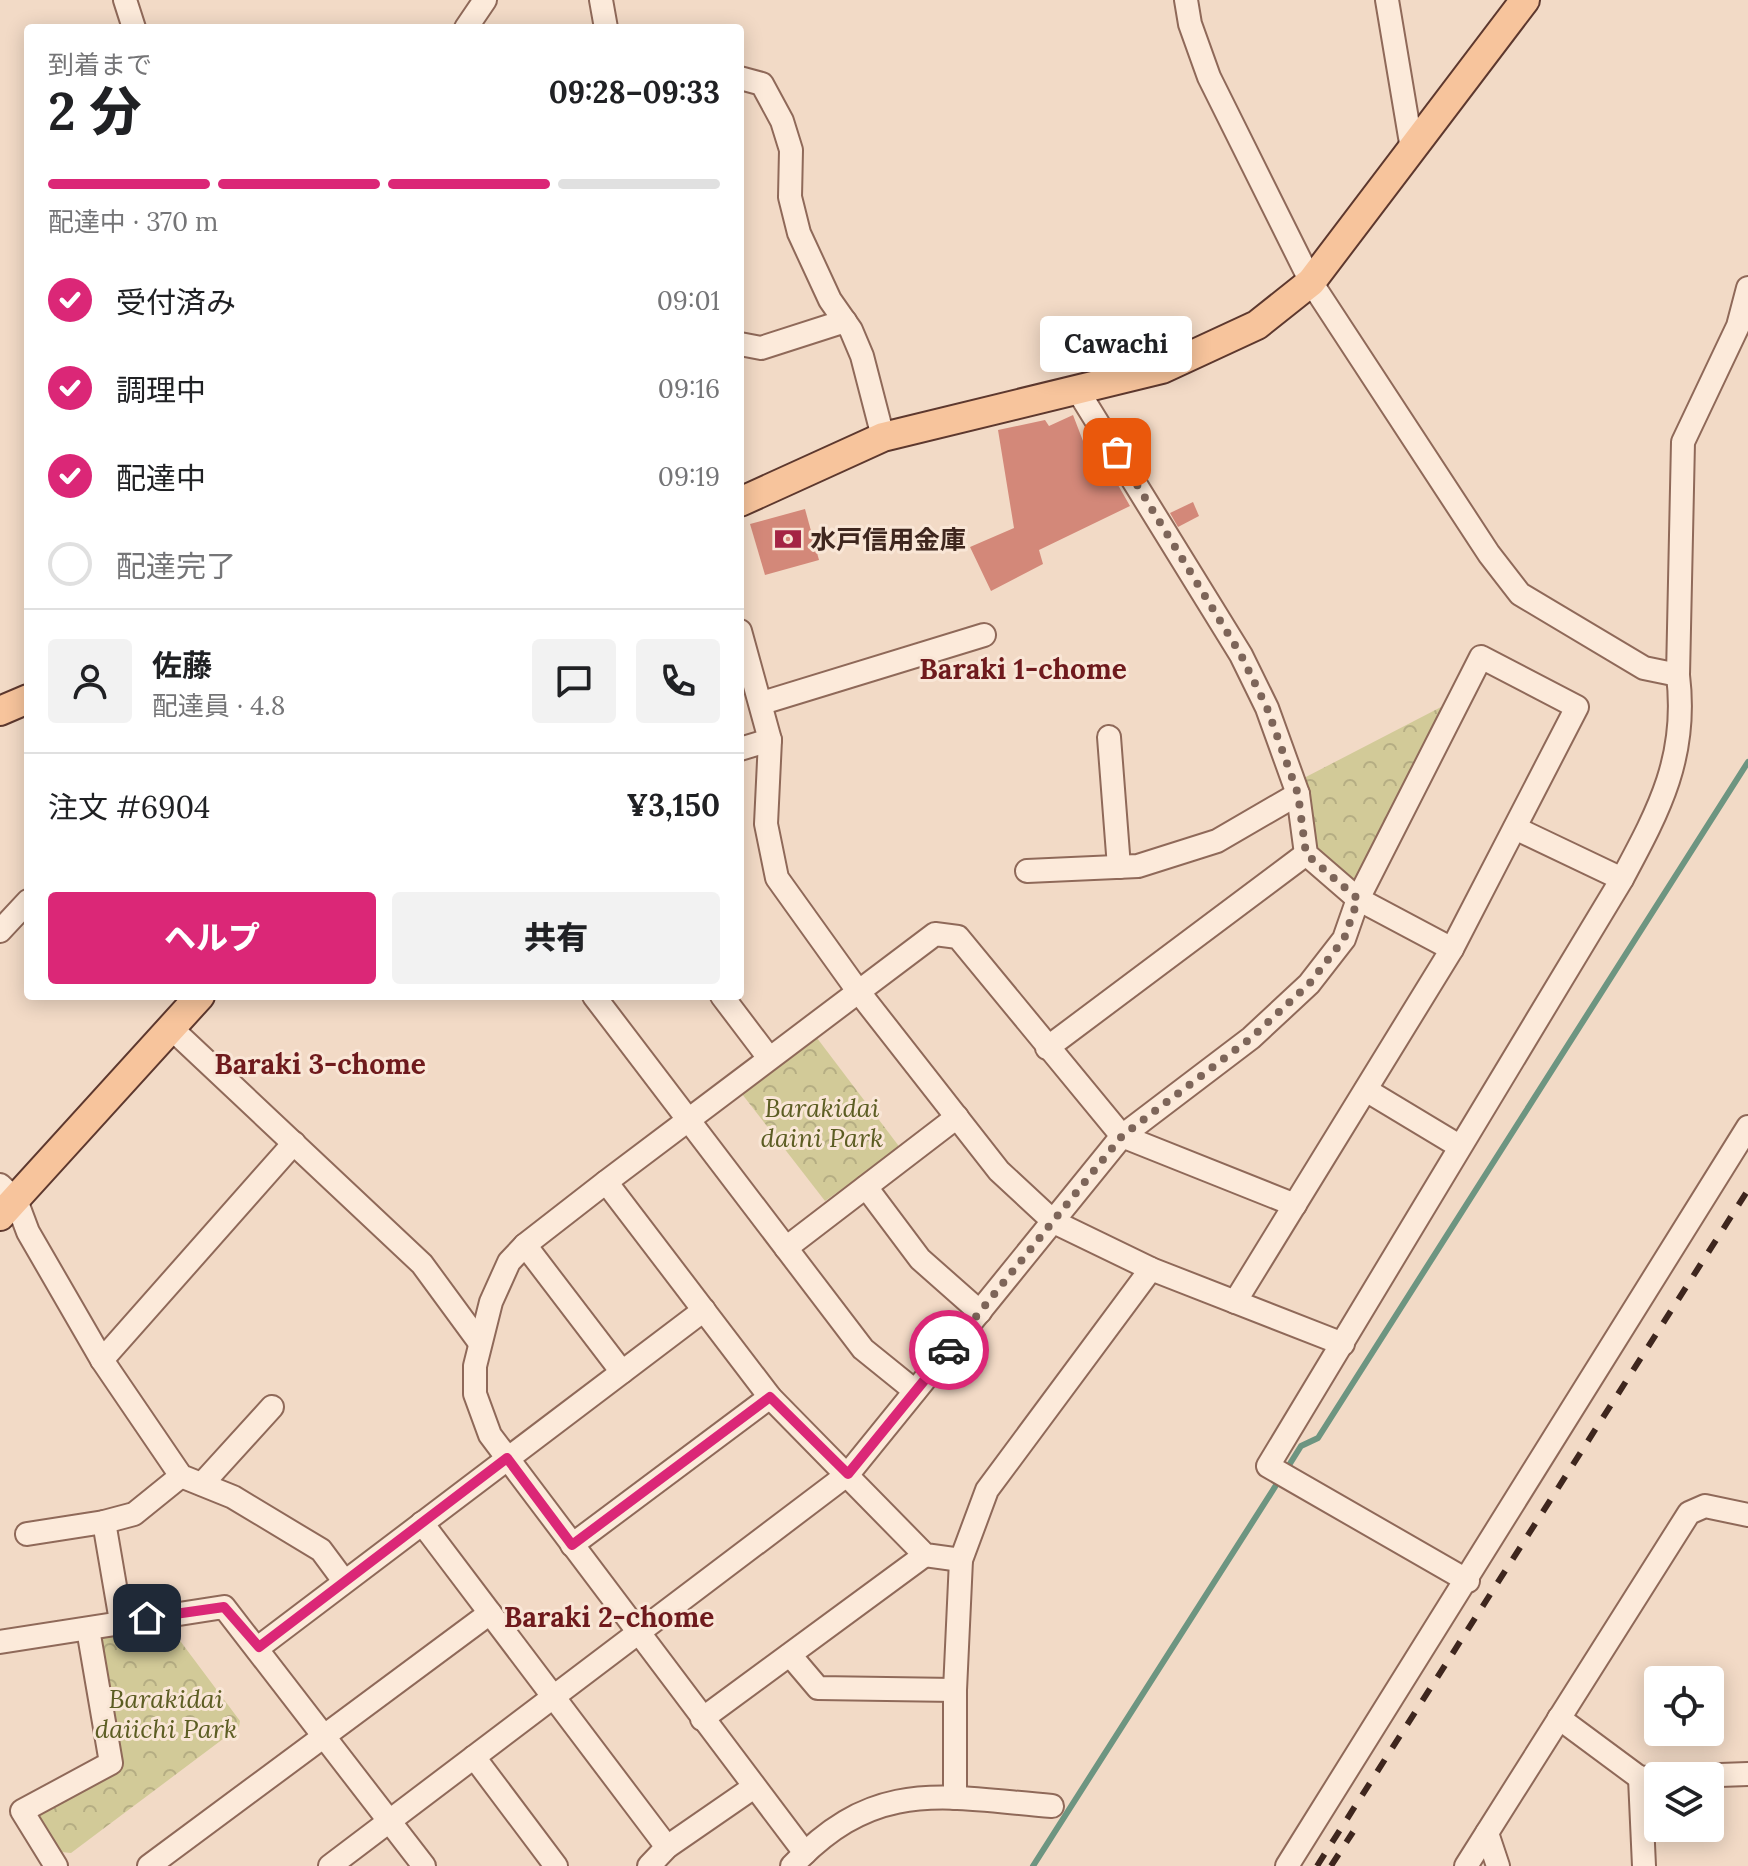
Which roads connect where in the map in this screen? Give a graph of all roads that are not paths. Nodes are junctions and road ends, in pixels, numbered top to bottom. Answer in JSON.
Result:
{"nodes":[{"id":1,"x":125,"y":0,"type":"edge"},
{"id":2,"x":485,"y":0,"type":"edge"},
{"id":3,"x":601,"y":0,"type":"edge"},
{"id":4,"x":1186,"y":0,"type":"edge"},
{"id":5,"x":1387,"y":0,"type":"edge"},
{"id":6,"x":1525,"y":0,"type":"edge"},
{"id":7,"x":133,"y":24,"type":"edge"},
{"id":8,"x":469,"y":24,"type":"edge"},
{"id":9,"x":605,"y":24,"type":"edge"},
{"id":10,"x":744,"y":79,"type":"edge"},
{"id":11,"x":1412,"y":149,"type":"junction"},
{"id":12,"x":1311,"y":282,"type":"junction"},
{"id":13,"x":1748,"y":288,"type":"edge"},
{"id":14,"x":845,"y":321,"type":"junction"},
{"id":15,"x":1743,"y":326,"type":"edge"},
{"id":16,"x":744,"y":345,"type":"edge"},
{"id":17,"x":1078,"y":391,"type":"junction"},
{"id":18,"x":883,"y":437,"type":"junction"},
{"id":19,"x":744,"y":500,"type":"edge"},
{"id":20,"x":984,"y":635,"type":"dead end"},
{"id":21,"x":744,"y":644,"type":"edge"},
{"id":22,"x":1678,"y":675,"type":"junction"},
{"id":23,"x":24,"y":701,"type":"edge"},
{"id":24,"x":762,"y":703,"type":"junction"},
{"id":25,"x":0,"y":711,"type":"edge"},
{"id":26,"x":1109,"y":737,"type":"dead end"},
{"id":27,"x":770,"y":740,"type":"junction"},
{"id":28,"x":744,"y":748,"type":"edge"},
{"id":29,"x":1298,"y":794,"type":"junction"},
{"id":30,"x":1515,"y":828,"type":"junction"},
{"id":31,"x":1306,"y":854,"type":"junction"},
{"id":32,"x":1119,"y":867,"type":"junction"},
{"id":33,"x":1027,"y":871,"type":"dead end"},
{"id":34,"x":1622,"y":879,"type":"junction"},
{"id":35,"x":1358,"y":899,"type":"junction"},
{"id":36,"x":24,"y":905,"type":"edge"},
{"id":37,"x":0,"y":931,"type":"edge"},
{"id":38,"x":1452,"y":949,"type":"junction"},
{"id":39,"x":858,"y":991,"type":"junction"},
{"id":40,"x":196,"y":1000,"type":"edge"},
{"id":41,"x":597,"y":1000,"type":"edge"},
{"id":42,"x":725,"y":1000,"type":"edge"},
{"id":43,"x":171,"y":1028,"type":"junction"},
{"id":44,"x":1047,"y":1048,"type":"junction"},
{"id":45,"x":769,"y":1058,"type":"junction"},
{"id":46,"x":1366,"y":1090,"type":"junction"},
{"id":47,"x":957,"y":1117,"type":"junction"},
{"id":48,"x":688,"y":1120,"type":"junction"},
{"id":49,"x":1748,"y":1127,"type":"edge"},
{"id":50,"x":1122,"y":1136,"type":"junction"},
{"id":51,"x":294,"y":1143,"type":"junction"},
{"id":52,"x":1459,"y":1146,"type":"junction"},
{"id":53,"x":606,"y":1182,"type":"junction"},
{"id":54,"x":866,"y":1187,"type":"junction"},
{"id":55,"x":5,"y":1200,"type":"edge"},
{"id":56,"x":1295,"y":1205,"type":"junction"},
{"id":57,"x":1054,"y":1222,"type":"junction"},
{"id":58,"x":525,"y":1245,"type":"junction"},
{"id":59,"x":786,"y":1248,"type":"junction"},
{"id":60,"x":1151,"y":1269,"type":"junction"},
{"id":61,"x":1235,"y":1302,"type":"junction"},
{"id":62,"x":704,"y":1310,"type":"junction"},
{"id":63,"x":980,"y":1312,"type":"junction"},
{"id":64,"x":480,"y":1343,"type":"junction"},
{"id":65,"x":1343,"y":1344,"type":"junction"},
{"id":66,"x":102,"y":1360,"type":"junction"},
{"id":67,"x":622,"y":1372,"type":"junction"},
{"id":68,"x":915,"y":1391,"type":"junction"},
{"id":69,"x":770,"y":1397,"type":"junction"},
{"id":70,"x":272,"y":1407,"type":"dead end"},
{"id":71,"x":507,"y":1458,"type":"junction"},
{"id":72,"x":848,"y":1474,"type":"junction"},
{"id":73,"x":192,"y":1480,"type":"junction"},
{"id":74,"x":1748,"y":1515,"type":"edge"},
{"id":75,"x":104,"y":1522,"type":"junction"},
{"id":76,"x":422,"y":1523,"type":"junction"},
{"id":77,"x":27,"y":1534,"type":"dead end"},
{"id":78,"x":572,"y":1545,"type":"junction"},
{"id":79,"x":925,"y":1555,"type":"junction"},
{"id":80,"x":961,"y":1560,"type":"junction"},
{"id":81,"x":344,"y":1581,"type":"junction"},
{"id":82,"x":1468,"y":1581,"type":"junction"},
{"id":83,"x":490,"y":1613,"type":"junction"},
{"id":84,"x":121,"y":1621,"type":"junction"},
{"id":85,"x":88,"y":1629,"type":"junction"},
{"id":86,"x":637,"y":1632,"type":"junction"},
{"id":87,"x":0,"y":1642,"type":"edge"},
{"id":88,"x":259,"y":1647,"type":"junction"},
{"id":89,"x":790,"y":1655,"type":"junction"},
{"id":90,"x":955,"y":1690,"type":"junction"},
{"id":91,"x":553,"y":1696,"type":"junction"},
{"id":92,"x":1559,"y":1718,"type":"junction"},
{"id":93,"x":702,"y":1719,"type":"junction"},
{"id":94,"x":325,"y":1734,"type":"junction"},
{"id":95,"x":474,"y":1757,"type":"junction"},
{"id":96,"x":1748,"y":1774,"type":"edge"},
{"id":97,"x":1644,"y":1775,"type":"edge"},
{"id":98,"x":1724,"y":1775,"type":"edge"},
{"id":99,"x":754,"y":1787,"type":"junction"},
{"id":100,"x":955,"y":1798,"type":"junction"},
{"id":101,"x":1052,"y":1806,"type":"dead end"},
{"id":102,"x":390,"y":1821,"type":"junction"},
{"id":103,"x":1487,"y":1833,"type":"junction"},
{"id":104,"x":1645,"y":1842,"type":"edge"},
{"id":105,"x":667,"y":1847,"type":"junction"},
{"id":106,"x":798,"y":1860,"type":"edge"},
{"id":107,"x":56,"y":1866,"type":"edge"},
{"id":108,"x":149,"y":1866,"type":"edge"},
{"id":109,"x":330,"y":1866,"type":"edge"},
{"id":110,"x":424,"y":1866,"type":"edge"},
{"id":111,"x":556,"y":1866,"type":"edge"},
{"id":112,"x":649,"y":1866,"type":"edge"},
{"id":113,"x":1287,"y":1866,"type":"edge"},
{"id":114,"x":1466,"y":1866,"type":"edge"},
{"id":115,"x":1498,"y":1866,"type":"edge"},
{"id":116,"x":1644,"y":1866,"type":"edge"}],
"edges":[{"from":1,"to":7,"type":"street"},
{"from":2,"to":8,"type":"street"},
{"from":3,"to":9,"type":"street"},
{"from":4,"to":12,"type":"street"},
{"from":5,"to":11,"type":"street"},
{"from":6,"to":11,"type":"main road"},
{"from":10,"to":14,"type":"street"},
{"from":11,"to":12,"type":"main road"},
{"from":12,"to":17,"type":"main road"},
{"from":12,"to":22,"type":"street"},
{"from":13,"to":15,"type":"street"},
{"from":14,"to":16,"type":"street"},
{"from":14,"to":18,"type":"street"},
{"from":15,"to":22,"type":"street"},
{"from":17,"to":18,"type":"main road"},
{"from":17,"to":29,"type":"street"},
{"from":18,"to":19,"type":"main road"},
{"from":20,"to":24,"type":"street"},
{"from":21,"to":24,"type":"street"},
{"from":22,"to":34,"type":"street"},
{"from":23,"to":25,"type":"main road"},
{"from":24,"to":27,"type":"street"},
{"from":26,"to":32,"type":"street"},
{"from":27,"to":28,"type":"street"},
{"from":27,"to":39,"type":"street"},
{"from":29,"to":31,"type":"street"},
{"from":29,"to":32,"type":"street"},
{"from":30,"to":34,"type":"street"},
{"from":30,"to":35,"type":"street"},
{"from":30,"to":38,"type":"street"},
{"from":31,"to":35,"type":"street"},
{"from":31,"to":44,"type":"street"},
{"from":32,"to":33,"type":"street"},
{"from":34,"to":52,"type":"street"},
{"from":35,"to":38,"type":"street"},
{"from":35,"to":50,"type":"street"},
{"from":36,"to":37,"type":"street"},
{"from":38,"to":46,"type":"street"},
{"from":39,"to":44,"type":"street"},
{"from":39,"to":45,"type":"street"},
{"from":39,"to":47,"type":"street"},
{"from":40,"to":43,"type":"main road"},
{"from":41,"to":48,"type":"street"},
{"from":42,"to":45,"type":"street"},
{"from":43,"to":51,"type":"street"},
{"from":43,"to":55,"type":"main road"},
{"from":44,"to":50,"type":"street"},
{"from":45,"to":48,"type":"street"},
{"from":46,"to":52,"type":"street"},
{"from":46,"to":56,"type":"street"},
{"from":47,"to":54,"type":"street"},
{"from":47,"to":57,"type":"street"},
{"from":48,"to":53,"type":"street"},
{"from":48,"to":59,"type":"street"},
{"from":49,"to":82,"type":"street"},
{"from":50,"to":56,"type":"street"},
{"from":50,"to":57,"type":"street"},
{"from":51,"to":64,"type":"street"},
{"from":51,"to":66,"type":"street"},
{"from":52,"to":65,"type":"street"},
{"from":53,"to":58,"type":"street"},
{"from":53,"to":62,"type":"street"},
{"from":54,"to":59,"type":"street"},
{"from":54,"to":63,"type":"street"},
{"from":55,"to":66,"type":"street"},
{"from":56,"to":61,"type":"street"},
{"from":57,"to":60,"type":"street"},
{"from":57,"to":63,"type":"street"},
{"from":58,"to":64,"type":"street"},
{"from":58,"to":67,"type":"street"},
{"from":59,"to":68,"type":"street"},
{"from":60,"to":61,"type":"street"},
{"from":60,"to":80,"type":"street"},
{"from":61,"to":65,"type":"street"},
{"from":62,"to":67,"type":"street"},
{"from":62,"to":69,"type":"street"},
{"from":63,"to":68,"type":"street"},
{"from":64,"to":71,"type":"street"},
{"from":65,"to":82,"type":"street"},
{"from":66,"to":73,"type":"street"},
{"from":67,"to":71,"type":"street"},
{"from":68,"to":72,"type":"street"},
{"from":69,"to":72,"type":"street"},
{"from":69,"to":78,"type":"street"},
{"from":70,"to":73,"type":"street"},
{"from":71,"to":76,"type":"street"},
{"from":71,"to":78,"type":"street"},
{"from":72,"to":79,"type":"street"},
{"from":72,"to":86,"type":"street"},
{"from":73,"to":75,"type":"street"},
{"from":73,"to":81,"type":"street"},
{"from":74,"to":92,"type":"street"},
{"from":75,"to":77,"type":"street"},
{"from":75,"to":84,"type":"street"},
{"from":76,"to":81,"type":"street"},
{"from":76,"to":83,"type":"street"},
{"from":78,"to":86,"type":"street"},
{"from":79,"to":80,"type":"street"},
{"from":79,"to":89,"type":"street"},
{"from":80,"to":90,"type":"street"},
{"from":81,"to":88,"type":"street"},
{"from":82,"to":113,"type":"street"},
{"from":83,"to":91,"type":"street"},
{"from":83,"to":94,"type":"street"},
{"from":84,"to":85,"type":"street"},
{"from":84,"to":88,"type":"street"},
{"from":85,"to":87,"type":"street"},
{"from":85,"to":107,"type":"street"},
{"from":86,"to":91,"type":"street"},
{"from":86,"to":93,"type":"street"},
{"from":88,"to":94,"type":"street"},
{"from":89,"to":90,"type":"street"},
{"from":89,"to":93,"type":"street"},
{"from":90,"to":100,"type":"street"},
{"from":91,"to":95,"type":"street"},
{"from":91,"to":105,"type":"street"},
{"from":92,"to":97,"type":"street"},
{"from":92,"to":103,"type":"street"},
{"from":93,"to":99,"type":"street"},
{"from":94,"to":102,"type":"street"},
{"from":94,"to":108,"type":"street"},
{"from":95,"to":102,"type":"street"},
{"from":95,"to":111,"type":"street"},
{"from":96,"to":98,"type":"street"},
{"from":99,"to":105,"type":"street"},
{"from":99,"to":106,"type":"street"},
{"from":100,"to":101,"type":"street"},
{"from":100,"to":106,"type":"street"},
{"from":102,"to":109,"type":"street"},
{"from":102,"to":110,"type":"street"},
{"from":103,"to":114,"type":"street"},
{"from":103,"to":115,"type":"street"},
{"from":104,"to":116,"type":"street"},
{"from":105,"to":112,"type":"street"}]}
